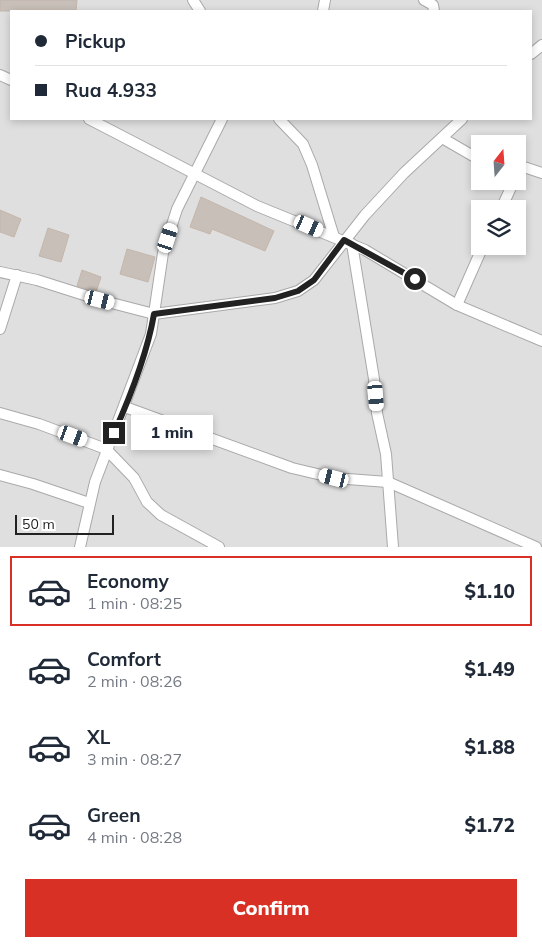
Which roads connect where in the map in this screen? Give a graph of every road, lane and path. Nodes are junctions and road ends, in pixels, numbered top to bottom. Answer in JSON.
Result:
{"nodes":[{"id":1,"x":424,"y":0,"type":"edge"},
{"id":2,"x":434,"y":10,"type":"edge"},
{"id":3,"x":542,"y":45,"type":"edge"},
{"id":4,"x":532,"y":53,"type":"edge"},
{"id":5,"x":91,"y":120,"type":"edge"},
{"id":6,"x":221,"y":120,"type":"edge"},
{"id":7,"x":280,"y":120,"type":"edge"},
{"id":8,"x":446,"y":120,"type":"edge"},
{"id":9,"x":461,"y":120,"type":"edge"},
{"id":10,"x":453,"y":128,"type":"junction"},
{"id":11,"x":442,"y":138,"type":"junction"},
{"id":12,"x":471,"y":155,"type":"edge"},
{"id":13,"x":526,"y":170,"type":"edge"},
{"id":14,"x":194,"y":173,"type":"junction"},
{"id":15,"x":542,"y":174,"type":"edge"},
{"id":16,"x":334,"y":237,"type":"junction"},
{"id":17,"x":348,"y":242,"type":"junction"},
{"id":18,"x":479,"y":255,"type":"edge"},
{"id":19,"x":0,"y":272,"type":"edge"},
{"id":20,"x":17,"y":275,"type":"junction"},
{"id":21,"x":458,"y":305,"type":"junction"},
{"id":22,"x":154,"y":314,"type":"junction"},
{"id":23,"x":0,"y":329,"type":"edge"},
{"id":24,"x":542,"y":341,"type":"edge"},
{"id":25,"x":124,"y":407,"type":"junction"},
{"id":26,"x":0,"y":413,"type":"edge"},
{"id":27,"x":106,"y":449,"type":"junction"},
{"id":28,"x":0,"y":475,"type":"edge"},
{"id":29,"x":388,"y":482,"type":"junction"},
{"id":30,"x":89,"y":503,"type":"junction"},
{"id":31,"x":80,"y":547,"type":"edge"},
{"id":32,"x":219,"y":547,"type":"edge"},
{"id":33,"x":393,"y":547,"type":"edge"},
{"id":34,"x":536,"y":547,"type":"edge"}],
"edges":[{"from":1,"to":2,"type":"street"},
{"from":3,"to":4,"type":"street"},
{"from":5,"to":14,"type":"street"},
{"from":6,"to":14,"type":"street"},
{"from":7,"to":16,"type":"street"},
{"from":8,"to":10,"type":"street"},
{"from":9,"to":10,"type":"street"},
{"from":10,"to":11,"type":"street"},
{"from":11,"to":12,"type":"street"},
{"from":11,"to":17,"type":"street"},
{"from":13,"to":15,"type":"street"},
{"from":14,"to":16,"type":"street"},
{"from":14,"to":22,"type":"street"},
{"from":16,"to":17,"type":"street"},
{"from":17,"to":21,"type":"street"},
{"from":17,"to":22,"type":"street"},
{"from":17,"to":29,"type":"street"},
{"from":18,"to":21,"type":"street"},
{"from":19,"to":20,"type":"street"},
{"from":20,"to":22,"type":"street"},
{"from":20,"to":23,"type":"street"},
{"from":21,"to":24,"type":"street"},
{"from":22,"to":25,"type":"street"},
{"from":25,"to":27,"type":"street"},
{"from":25,"to":29,"type":"street"},
{"from":26,"to":27,"type":"street"},
{"from":27,"to":30,"type":"street"},
{"from":27,"to":32,"type":"street"},
{"from":28,"to":30,"type":"street"},
{"from":29,"to":33,"type":"street"},
{"from":29,"to":34,"type":"street"},
{"from":30,"to":31,"type":"street"}]}
